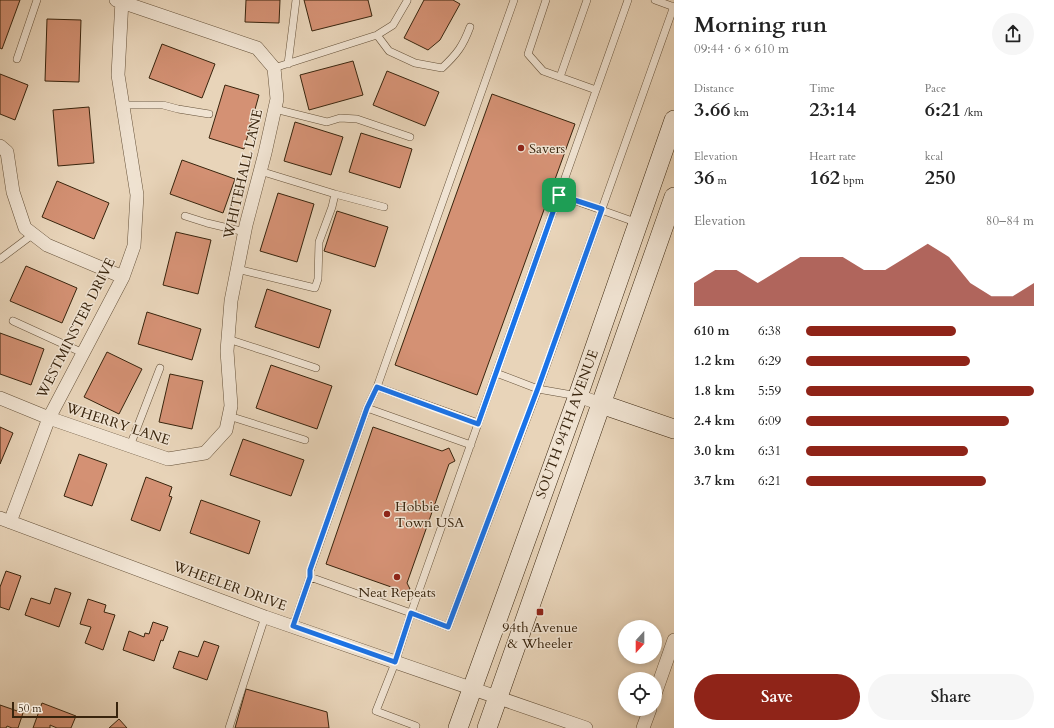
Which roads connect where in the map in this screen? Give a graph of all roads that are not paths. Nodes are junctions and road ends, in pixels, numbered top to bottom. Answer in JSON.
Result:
{"nodes":[{"id":1,"x":37,"y":0,"type":"edge"},
{"id":2,"x":296,"y":0,"type":"edge"},
{"id":3,"x":514,"y":0,"type":"edge"},
{"id":4,"x":546,"y":0,"type":"edge"},
{"id":5,"x":587,"y":0,"type":"edge"},
{"id":6,"x":628,"y":0,"type":"edge"},
{"id":7,"x":655,"y":0,"type":"edge"},
{"id":8,"x":120,"y":1,"type":"edge"},
{"id":9,"x":407,"y":1,"type":"dead end"},
{"id":10,"x":674,"y":7,"type":"edge"},
{"id":11,"x":470,"y":27,"type":"dead end"},
{"id":12,"x":377,"y":35,"type":"junction"},
{"id":13,"x":17,"y":59,"type":"dead end"},
{"id":14,"x":288,"y":64,"type":"junction"},
{"id":15,"x":274,"y":68,"type":"junction"},
{"id":16,"x":560,"y":77,"type":"junction"},
{"id":17,"x":596,"y":90,"type":"junction"},
{"id":18,"x":123,"y":105,"type":"junction"},
{"id":19,"x":275,"y":109,"type":"junction"},
{"id":20,"x":209,"y":114,"type":"dead end"},
{"id":21,"x":674,"y":120,"type":"edge"},
{"id":22,"x":410,"y":137,"type":"dead end"},
{"id":23,"x":0,"y":146,"type":"edge"},
{"id":24,"x":260,"y":172,"type":"junction"},
{"id":25,"x":335,"y":194,"type":"junction"},
{"id":26,"x":559,"y":195,"type":"junction"},
{"id":27,"x":674,"y":197,"type":"edge"},
{"id":28,"x":384,"y":207,"type":"dead end"},
{"id":29,"x":602,"y":209,"type":"junction"},
{"id":30,"x":185,"y":216,"type":"dead end"},
{"id":31,"x":638,"y":223,"type":"junction"},
{"id":32,"x":245,"y":232,"type":"junction"},
{"id":33,"x":32,"y":235,"type":"junction"},
{"id":34,"x":0,"y":259,"type":"edge"},
{"id":35,"x":237,"y":269,"type":"junction"},
{"id":36,"x":123,"y":277,"type":"junction"},
{"id":37,"x":13,"y":321,"type":"dead end"},
{"id":38,"x":228,"y":339,"type":"junction"},
{"id":39,"x":83,"y":353,"type":"junction"},
{"id":40,"x":160,"y":368,"type":"dead end"},
{"id":41,"x":316,"y":368,"type":"dead end"},
{"id":42,"x":496,"y":374,"type":"junction"},
{"id":43,"x":377,"y":387,"type":"junction"},
{"id":44,"x":538,"y":388,"type":"junction"},
{"id":45,"x":578,"y":396,"type":"junction"},
{"id":46,"x":0,"y":398,"type":"edge"},
{"id":47,"x":601,"y":404,"type":"junction"},
{"id":48,"x":367,"y":408,"type":"junction"},
{"id":49,"x":229,"y":416,"type":"junction"},
{"id":50,"x":49,"y":418,"type":"junction"},
{"id":51,"x":478,"y":424,"type":"junction"},
{"id":52,"x":674,"y":429,"type":"edge"},
{"id":53,"x":305,"y":440,"type":"dead end"},
{"id":54,"x":471,"y":445,"type":"junction"},
{"id":55,"x":130,"y":446,"type":"junction"},
{"id":56,"x":205,"y":453,"type":"joint"},
{"id":57,"x":5,"y":520,"type":"edge"},
{"id":58,"x":310,"y":577,"type":"junction"},
{"id":59,"x":411,"y":613,"type":"junction"},
{"id":60,"x":265,"y":617,"type":"junction"},
{"id":61,"x":293,"y":626,"type":"junction"},
{"id":62,"x":674,"y":640,"type":"edge"},
{"id":63,"x":395,"y":662,"type":"junction"},
{"id":64,"x":662,"y":674,"type":"edge"},
{"id":65,"x":472,"y":689,"type":"junction"},
{"id":66,"x":498,"y":698,"type":"junction"},
{"id":67,"x":647,"y":716,"type":"edge"},
{"id":68,"x":229,"y":728,"type":"edge"},
{"id":69,"x":415,"y":728,"type":"edge"},
{"id":70,"x":458,"y":728,"type":"edge"},
{"id":71,"x":487,"y":728,"type":"edge"},
{"id":72,"x":586,"y":728,"type":"edge"},
{"id":73,"x":643,"y":728,"type":"edge"}],
"edges":[{"from":1,"to":13,"type":"lane"},
{"from":2,"to":14,"type":"lane"},
{"from":3,"to":43,"type":"lane"},
{"from":4,"to":16,"type":"lane"},
{"from":5,"to":16,"type":"lane"},
{"from":6,"to":17,"type":"lane"},
{"from":7,"to":10,"type":"lane"},
{"from":8,"to":15,"type":"street"},
{"from":8,"to":18,"type":"street","name":"WESTMINSTER DRIVE"},
{"from":9,"to":12,"type":"lane"},
{"from":10,"to":29,"type":"lane"},
{"from":11,"to":12,"type":"lane"},
{"from":12,"to":14,"type":"lane"},
{"from":14,"to":15,"type":"lane"},
{"from":15,"to":19,"type":"street","name":"WHITEHALL LANE"},
{"from":16,"to":17,"type":"lane"},
{"from":17,"to":26,"type":"lane"},
{"from":18,"to":20,"type":"lane"},
{"from":18,"to":36,"type":"street","name":"WESTMINSTER DRIVE"},
{"from":19,"to":22,"type":"lane"},
{"from":19,"to":24,"type":"street","name":"WHITEHALL LANE"},
{"from":21,"to":31,"type":"street","name":"SOUTH 94TH AVENUE"},
{"from":23,"to":33,"type":"street"},
{"from":24,"to":25,"type":"lane"},
{"from":24,"to":32,"type":"street","name":"WHITEHALL LANE"},
{"from":25,"to":28,"type":"lane"},
{"from":25,"to":35,"type":"lane"},
{"from":26,"to":29,"type":"lane"},
{"from":26,"to":42,"type":"lane"},
{"from":27,"to":47,"type":"street","name":"SOUTH 94TH AVENUE"},
{"from":29,"to":31,"type":"lane"},
{"from":29,"to":44,"type":"lane"},
{"from":30,"to":32,"type":"lane"},
{"from":31,"to":45,"type":"street","name":"SOUTH 94TH AVENUE"},
{"from":32,"to":35,"type":"street","name":"WHITEHALL LANE"},
{"from":33,"to":34,"type":"lane"},
{"from":33,"to":36,"type":"street"},
{"from":35,"to":38,"type":"street","name":"WHITEHALL LANE"},
{"from":36,"to":39,"type":"street","name":"WESTMINSTER DRIVE"},
{"from":37,"to":39,"type":"lane"},
{"from":38,"to":41,"type":"lane"},
{"from":38,"to":49,"type":"street","name":"WHITEHALL LANE"},
{"from":39,"to":50,"type":"street","name":"WESTMINSTER DRIVE"},
{"from":40,"to":55,"type":"lane"},
{"from":42,"to":44,"type":"lane"},
{"from":42,"to":51,"type":"lane"},
{"from":43,"to":48,"type":"lane"},
{"from":43,"to":51,"type":"lane"},
{"from":44,"to":45,"type":"lane"},
{"from":44,"to":59,"type":"lane"},
{"from":45,"to":47,"type":"street"},
{"from":45,"to":65,"type":"street","name":"SOUTH 94TH AVENUE"},
{"from":46,"to":50,"type":"street","name":"WHERRY LANE"},
{"from":47,"to":52,"type":"street"},
{"from":47,"to":66,"type":"street","name":"SOUTH 94TH AVENUE"},
{"from":48,"to":54,"type":"lane"},
{"from":48,"to":58,"type":"lane"},
{"from":49,"to":53,"type":"lane"},
{"from":49,"to":56,"type":"street","name":"WHITEHALL LANE"},
{"from":50,"to":55,"type":"street","name":"WHERRY LANE"},
{"from":50,"to":57,"type":"street","name":"WESTMINSTER DRIVE"},
{"from":51,"to":54,"type":"lane"},
{"from":54,"to":59,"type":"lane"},
{"from":55,"to":56,"type":"street","name":"WHERRY LANE"},
{"from":57,"to":60,"type":"street","name":"WHEELER DRIVE"},
{"from":58,"to":59,"type":"lane"},
{"from":58,"to":61,"type":"lane"},
{"from":59,"to":63,"type":"lane"},
{"from":60,"to":61,"type":"street","name":"WHEELER DRIVE"},
{"from":60,"to":68,"type":"lane"},
{"from":61,"to":63,"type":"street","name":"WHEELER DRIVE"},
{"from":62,"to":64,"type":"street"},
{"from":63,"to":65,"type":"street","name":"WHEELER DRIVE"},
{"from":63,"to":69,"type":"lane"},
{"from":65,"to":66,"type":"street","name":"WHEELER DRIVE"},
{"from":65,"to":70,"type":"street","name":"SOUTH 94TH AVENUE"},
{"from":66,"to":71,"type":"street","name":"SOUTH 94TH AVENUE"},
{"from":66,"to":72,"type":"street","name":"WHEELER DRIVE"},
{"from":67,"to":73,"type":"street"}]}
